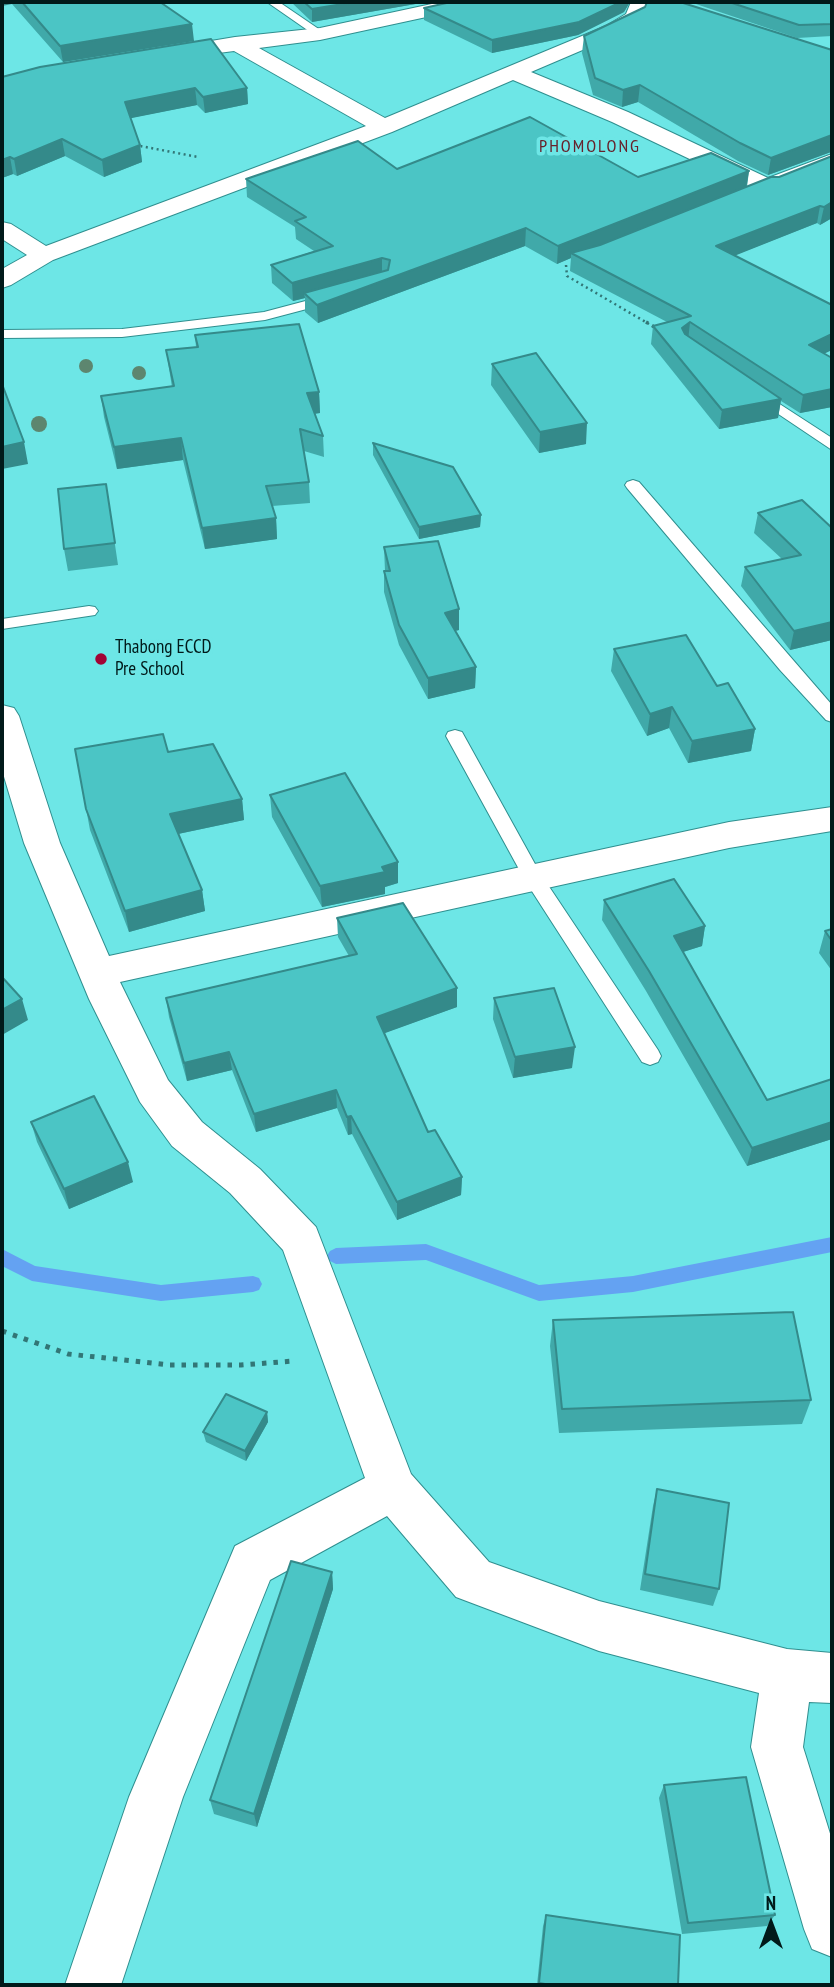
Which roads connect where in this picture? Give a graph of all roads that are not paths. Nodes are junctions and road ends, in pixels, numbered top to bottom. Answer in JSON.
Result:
{"nodes":[{"id":1,"x":272,"y":2,"type":"edge"},
{"id":2,"x":468,"y":2,"type":"edge"},
{"id":3,"x":640,"y":2,"type":"edge"},
{"id":4,"x":320,"y":34,"type":"junction"},
{"id":5,"x":235,"y":43,"type":"junction"},
{"id":6,"x":142,"y":57,"type":"edge"},
{"id":7,"x":514,"y":73,"type":"junction"},
{"id":8,"x":384,"y":127,"type":"junction"},
{"id":9,"x":832,"y":161,"type":"edge"},
{"id":10,"x":2,"y":229,"type":"edge"},
{"id":11,"x":44,"y":255,"type":"junction"},
{"id":12,"x":2,"y":280,"type":"edge"},
{"id":13,"x":343,"y":294,"type":"edge"},
{"id":14,"x":2,"y":334,"type":"edge"},
{"id":15,"x":743,"y":384,"type":"edge"},
{"id":16,"x":832,"y":445,"type":"edge"},
{"id":17,"x":632,"y":485,"type":"dead end"},
{"id":18,"x":89,"y":611,"type":"dead end"},
{"id":19,"x":2,"y":624,"type":"edge"},
{"id":20,"x":2,"y":716,"type":"edge"},
{"id":21,"x":832,"y":716,"type":"edge"},
{"id":22,"x":455,"y":736,"type":"dead end"},
{"id":23,"x":832,"y":819,"type":"edge"},
{"id":24,"x":533,"y":877,"type":"junction"},
{"id":25,"x":97,"y":973,"type":"junction"},
{"id":26,"x":650,"y":1056,"type":"dead end"},
{"id":27,"x":393,"y":1488,"type":"junction"},
{"id":28,"x":810,"y":1676,"type":"edge"},
{"id":29,"x":832,"y":1929,"type":"edge"},
{"id":30,"x":93,"y":1985,"type":"edge"}],
"edges":[{"from":1,"to":4,"type":"lane"},
{"from":2,"to":4,"type":"street"},
{"from":3,"to":7,"type":"street"},
{"from":4,"to":5,"type":"street"},
{"from":5,"to":6,"type":"street"},
{"from":5,"to":8,"type":"street"},
{"from":7,"to":8,"type":"street"},
{"from":7,"to":9,"type":"street"},
{"from":8,"to":11,"type":"street"},
{"from":10,"to":11,"type":"street"},
{"from":11,"to":12,"type":"street"},
{"from":13,"to":14,"type":"lane"},
{"from":15,"to":16,"type":"lane"},
{"from":17,"to":21,"type":"lane"},
{"from":18,"to":19,"type":"lane"},
{"from":20,"to":25,"type":"street"},
{"from":22,"to":24,"type":"lane"},
{"from":23,"to":24,"type":"street"},
{"from":24,"to":25,"type":"street"},
{"from":24,"to":26,"type":"lane"},
{"from":25,"to":27,"type":"street"},
{"from":27,"to":28,"type":"street"},
{"from":27,"to":30,"type":"street"},
{"from":28,"to":29,"type":"street"}]}
